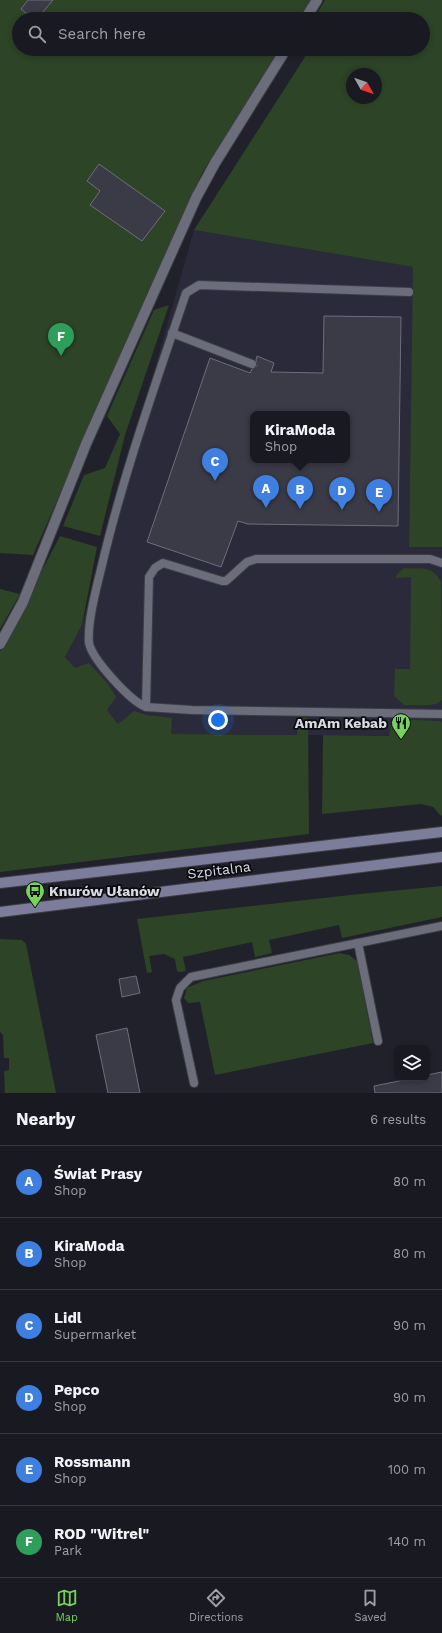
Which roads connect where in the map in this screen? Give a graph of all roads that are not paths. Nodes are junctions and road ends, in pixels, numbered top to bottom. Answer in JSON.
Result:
{"nodes":[{"id":1,"x":317,"y":0,"type":"edge"},
{"id":2,"x":309,"y":12,"type":"edge"},
{"id":3,"x":282,"y":56,"type":"edge"},
{"id":4,"x":409,"y":292,"type":"dead end"},
{"id":5,"x":172,"y":333,"type":"junction"},
{"id":6,"x":252,"y":364,"type":"dead end"},
{"id":7,"x":442,"y":563,"type":"edge"},
{"id":8,"x":0,"y":644,"type":"edge"},
{"id":9,"x":146,"y":707,"type":"junction"},
{"id":10,"x":442,"y":714,"type":"edge"},
{"id":11,"x":442,"y":832,"type":"edge"},
{"id":12,"x":442,"y":857,"type":"edge"},
{"id":13,"x":0,"y":883,"type":"edge"},
{"id":14,"x":0,"y":912,"type":"edge"},
{"id":15,"x":442,"y":926,"type":"edge"},
{"id":16,"x":358,"y":943,"type":"junction"},
{"id":17,"x":378,"y":1041,"type":"dead end"},
{"id":18,"x":194,"y":1083,"type":"dead end"}],
"edges":[{"from":1,"to":2,"type":"street"},
{"from":3,"to":8,"type":"street"},
{"from":4,"to":5,"type":"lane"},
{"from":5,"to":6,"type":"lane"},
{"from":5,"to":9,"type":"lane"},
{"from":7,"to":9,"type":"lane"},
{"from":9,"to":10,"type":"lane"},
{"from":11,"to":13,"type":"street","name":"Szpitalna"},
{"from":12,"to":14,"type":"street","name":"Szpitalna"},
{"from":15,"to":16,"type":"lane"},
{"from":16,"to":17,"type":"lane"},
{"from":16,"to":18,"type":"lane"}]}
